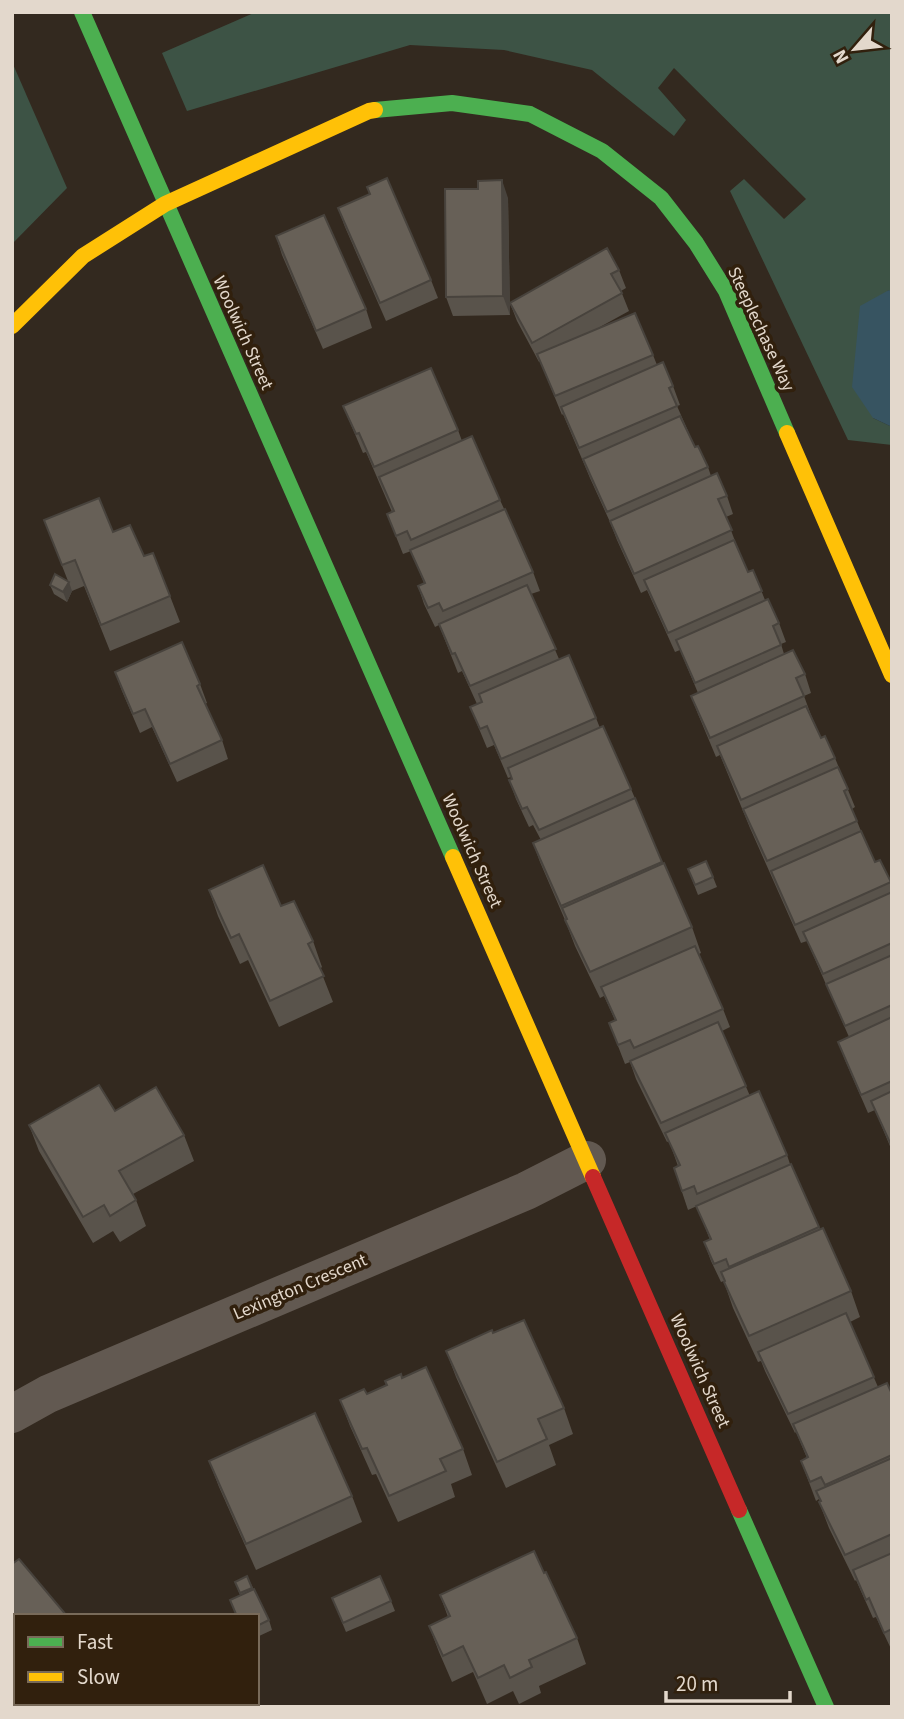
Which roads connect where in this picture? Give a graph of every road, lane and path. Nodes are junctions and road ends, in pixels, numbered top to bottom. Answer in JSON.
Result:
{"nodes":[{"id":1,"x":82,"y":12,"type":"edge"},
{"id":2,"x":165,"y":204,"type":"junction"},
{"id":3,"x":12,"y":326,"type":"edge"},
{"id":4,"x":892,"y":676,"type":"edge"},
{"id":5,"x":587,"y":1160,"type":"junction"},
{"id":6,"x":12,"y":1414,"type":"edge"},
{"id":7,"x":826,"y":1707,"type":"edge"}],
"edges":[{"from":1,"to":2,"type":"street","name":"Woolwich Street"},
{"from":2,"to":3,"type":"street","name":"Steeplechase Way"},
{"from":2,"to":4,"type":"street","name":"Steeplechase Way"},
{"from":2,"to":5,"type":"street","name":"Woolwich Street"},
{"from":5,"to":6,"type":"street","name":"Lexington Crescent"},
{"from":5,"to":7,"type":"street","name":"Woolwich Street"}]}
